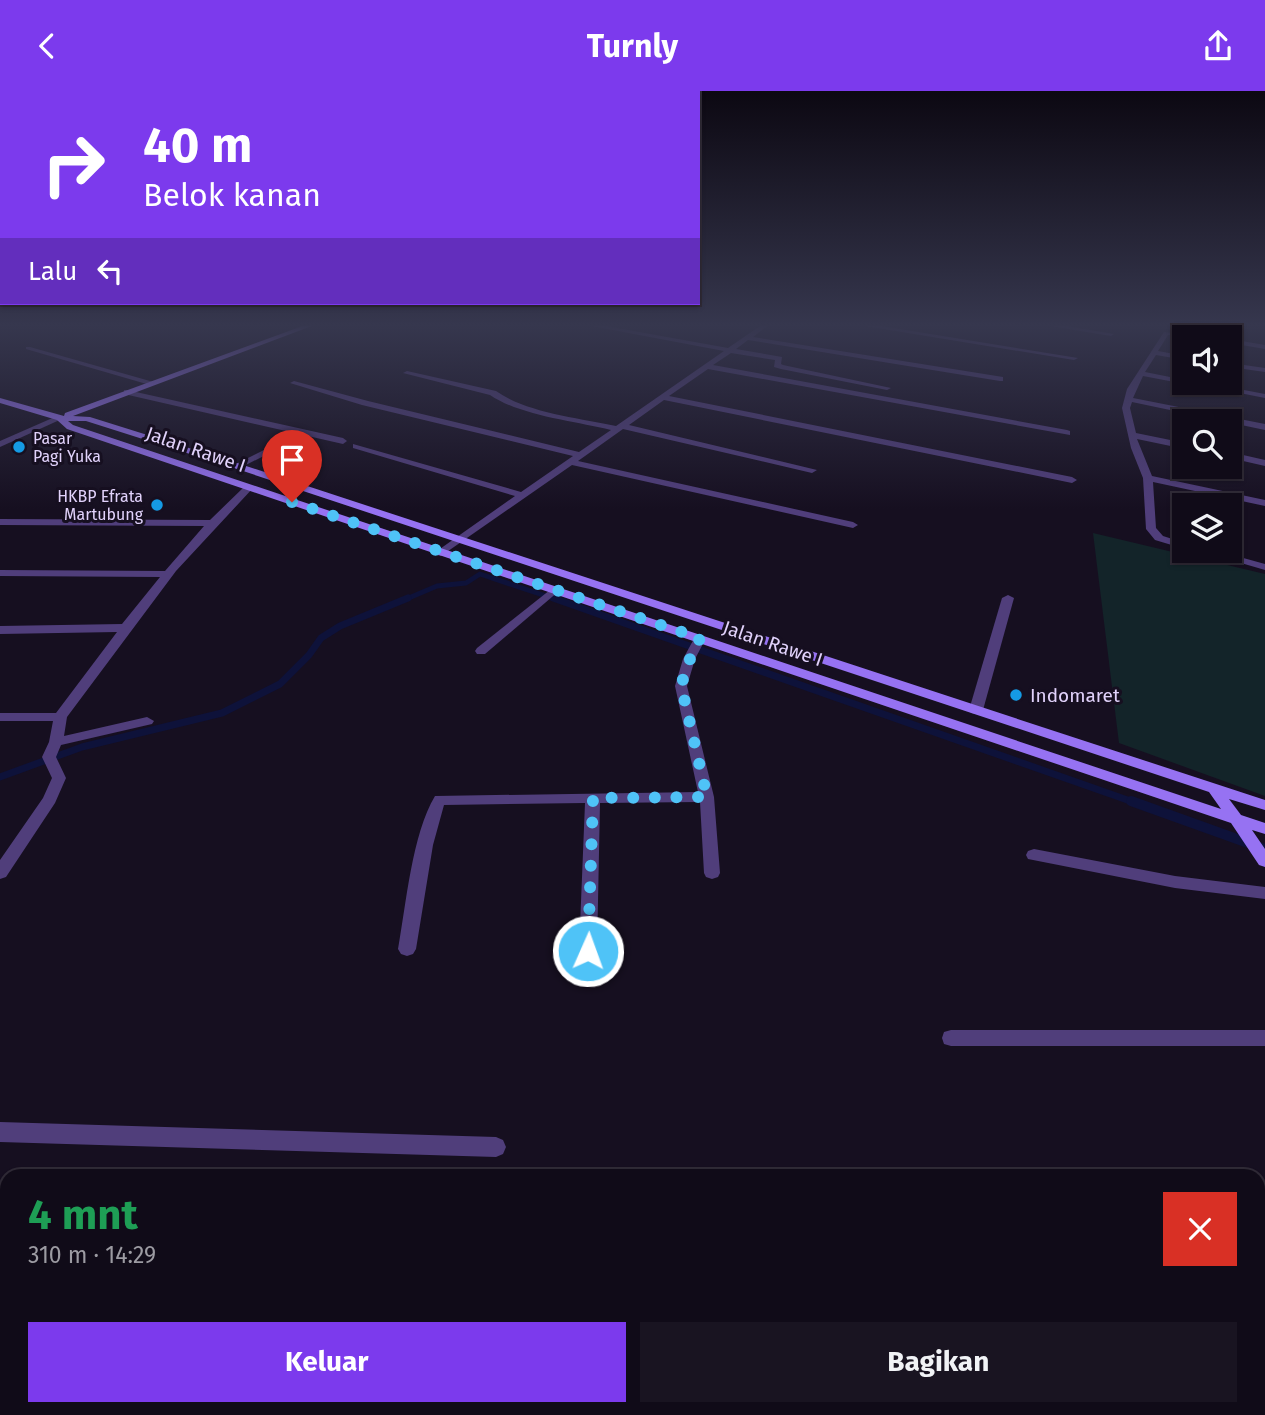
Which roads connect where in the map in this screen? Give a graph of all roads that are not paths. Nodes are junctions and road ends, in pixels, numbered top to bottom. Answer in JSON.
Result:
{"nodes":[{"id":1,"x":146,"y":386,"type":"edge"},
{"id":2,"x":303,"y":386,"type":"edge"},
{"id":3,"x":462,"y":386,"type":"edge"},
{"id":4,"x":679,"y":386,"type":"edge"},
{"id":5,"x":813,"y":386,"type":"edge"},
{"id":6,"x":876,"y":386,"type":"edge"},
{"id":7,"x":1133,"y":386,"type":"edge"},
{"id":8,"x":887,"y":388,"type":"dead end"},
{"id":9,"x":1242,"y":392,"type":"edge"},
{"id":10,"x":127,"y":393,"type":"junction"},
{"id":11,"x":1265,"y":396,"type":"edge"},
{"id":12,"x":663,"y":397,"type":"junction"},
{"id":13,"x":1128,"y":399,"type":"junction"},
{"id":14,"x":0,"y":400,"type":"edge"},
{"id":15,"x":65,"y":422,"type":"junction"},
{"id":16,"x":619,"y":427,"type":"junction"},
{"id":17,"x":1265,"y":427,"type":"edge"},
{"id":18,"x":1068,"y":433,"type":"dead end"},
{"id":19,"x":1132,"y":435,"type":"junction"},
{"id":20,"x":292,"y":439,"type":"dead end"},
{"id":21,"x":343,"y":441,"type":"dead end"},
{"id":22,"x":1172,"y":443,"type":"edge"},
{"id":23,"x":0,"y":444,"type":"edge"},
{"id":24,"x":356,"y":446,"type":"dead end"},
{"id":25,"x":579,"y":455,"type":"junction"},
{"id":26,"x":1242,"y":458,"type":"edge"},
{"id":27,"x":569,"y":462,"type":"junction"},
{"id":28,"x":1265,"y":463,"type":"edge"},
{"id":29,"x":237,"y":466,"type":"junction"},
{"id":30,"x":812,"y":470,"type":"dead end"},
{"id":31,"x":1148,"y":478,"type":"junction"},
{"id":32,"x":1072,"y":480,"type":"dead end"},
{"id":33,"x":248,"y":488,"type":"junction"},
{"id":34,"x":521,"y":495,"type":"junction"},
{"id":35,"x":1265,"y":503,"type":"edge"},
{"id":36,"x":0,"y":522,"type":"edge"},
{"id":37,"x":212,"y":523,"type":"junction"},
{"id":38,"x":853,"y":525,"type":"dead end"},
{"id":39,"x":459,"y":539,"type":"junction"},
{"id":40,"x":1172,"y":542,"type":"edge"},
{"id":41,"x":441,"y":553,"type":"junction"},
{"id":42,"x":1242,"y":561,"type":"edge"},
{"id":43,"x":1265,"y":567,"type":"edge"},
{"id":44,"x":0,"y":573,"type":"edge"},
{"id":45,"x":169,"y":574,"type":"junction"},
{"id":46,"x":550,"y":594,"type":"junction"},
{"id":47,"x":1007,"y":598,"type":"dead end"},
{"id":48,"x":126,"y":628,"type":"junction"},
{"id":49,"x":0,"y":630,"type":"edge"},
{"id":50,"x":700,"y":638,"type":"junction"},
{"id":51,"x":481,"y":651,"type":"dead end"},
{"id":52,"x":976,"y":710,"type":"junction"},
{"id":53,"x":0,"y":717,"type":"edge"},
{"id":54,"x":60,"y":717,"type":"junction"},
{"id":55,"x":147,"y":721,"type":"dead end"},
{"id":56,"x":57,"y":742,"type":"junction"},
{"id":57,"x":1215,"y":789,"type":"junction"},
{"id":58,"x":707,"y":797,"type":"junction"},
{"id":59,"x":593,"y":798,"type":"junction"},
{"id":60,"x":1265,"y":805,"type":"edge"},
{"id":61,"x":1236,"y":820,"type":"junction"},
{"id":62,"x":1265,"y":829,"type":"edge"},
{"id":63,"x":1034,"y":855,"type":"dead end"},
{"id":64,"x":1263,"y":858,"type":"edge"},
{"id":65,"x":0,"y":873,"type":"edge"},
{"id":66,"x":712,"y":873,"type":"dead end"},
{"id":67,"x":1265,"y":893,"type":"edge"},
{"id":68,"x":407,"y":949,"type":"dead end"},
{"id":69,"x":588,"y":951,"type":"dead end"},
{"id":70,"x":951,"y":1038,"type":"dead end"},
{"id":71,"x":1265,"y":1038,"type":"edge"},
{"id":72,"x":0,"y":1132,"type":"edge"},
{"id":73,"x":496,"y":1147,"type":"dead end"}],
"edges":[{"from":1,"to":10,"type":"main road"},
{"from":2,"to":25,"type":"street"},
{"from":3,"to":16,"type":"street"},
{"from":4,"to":12,"type":"street"},
{"from":5,"to":18,"type":"street"},
{"from":6,"to":8,"type":"street"},
{"from":7,"to":13,"type":"street"},
{"from":9,"to":11,"type":"street"},
{"from":10,"to":15,"type":"main road"},
{"from":10,"to":21,"type":"street"},
{"from":12,"to":16,"type":"street"},
{"from":12,"to":32,"type":"street"},
{"from":13,"to":17,"type":"street"},
{"from":13,"to":19,"type":"street"},
{"from":14,"to":15,"type":"main road"},
{"from":15,"to":23,"type":"street"},
{"from":15,"to":29,"type":"main road","name":"Jalan Rawe I"},
{"from":15,"to":33,"type":"main road","name":"Jalan Rawe I"},
{"from":16,"to":25,"type":"street"},
{"from":16,"to":30,"type":"street"},
{"from":19,"to":22,"type":"street"},
{"from":19,"to":31,"type":"street"},
{"from":20,"to":29,"type":"street"},
{"from":24,"to":34,"type":"street"},
{"from":25,"to":27,"type":"street"},
{"from":26,"to":28,"type":"street"},
{"from":27,"to":34,"type":"street"},
{"from":27,"to":38,"type":"street"},
{"from":29,"to":39,"type":"main road","name":"Jalan Rawe I"},
{"from":31,"to":35,"type":"street"},
{"from":31,"to":40,"type":"street"},
{"from":33,"to":37,"type":"street"},
{"from":33,"to":41,"type":"main road","name":"Jalan Rawe I"},
{"from":34,"to":39,"type":"street"},
{"from":36,"to":37,"type":"street"},
{"from":37,"to":45,"type":"street"},
{"from":39,"to":41,"type":"street"},
{"from":39,"to":52,"type":"main road","name":"Jalan Rawe I"},
{"from":41,"to":46,"type":"main road","name":"Jalan Rawe I"},
{"from":42,"to":43,"type":"street"},
{"from":44,"to":45,"type":"street"},
{"from":45,"to":48,"type":"street"},
{"from":46,"to":50,"type":"main road","name":"Jalan Rawe I"},
{"from":46,"to":51,"type":"street"},
{"from":47,"to":52,"type":"street"},
{"from":48,"to":49,"type":"street"},
{"from":48,"to":54,"type":"street"},
{"from":50,"to":58,"type":"street"},
{"from":50,"to":61,"type":"main road","name":"Jalan Rawe I"},
{"from":52,"to":57,"type":"main road","name":"Jalan Rawe I"},
{"from":53,"to":54,"type":"street"},
{"from":54,"to":56,"type":"street"},
{"from":55,"to":56,"type":"street"},
{"from":56,"to":65,"type":"street"},
{"from":57,"to":60,"type":"main road","name":"Jalan Rawe I"},
{"from":57,"to":61,"type":"main road"},
{"from":58,"to":59,"type":"street"},
{"from":58,"to":66,"type":"street"},
{"from":59,"to":68,"type":"street"},
{"from":59,"to":69,"type":"street"},
{"from":61,"to":62,"type":"main road","name":"Jalan Rawe I"},
{"from":61,"to":64,"type":"main road"},
{"from":63,"to":67,"type":"street"},
{"from":70,"to":71,"type":"street"},
{"from":72,"to":73,"type":"street"}]}
